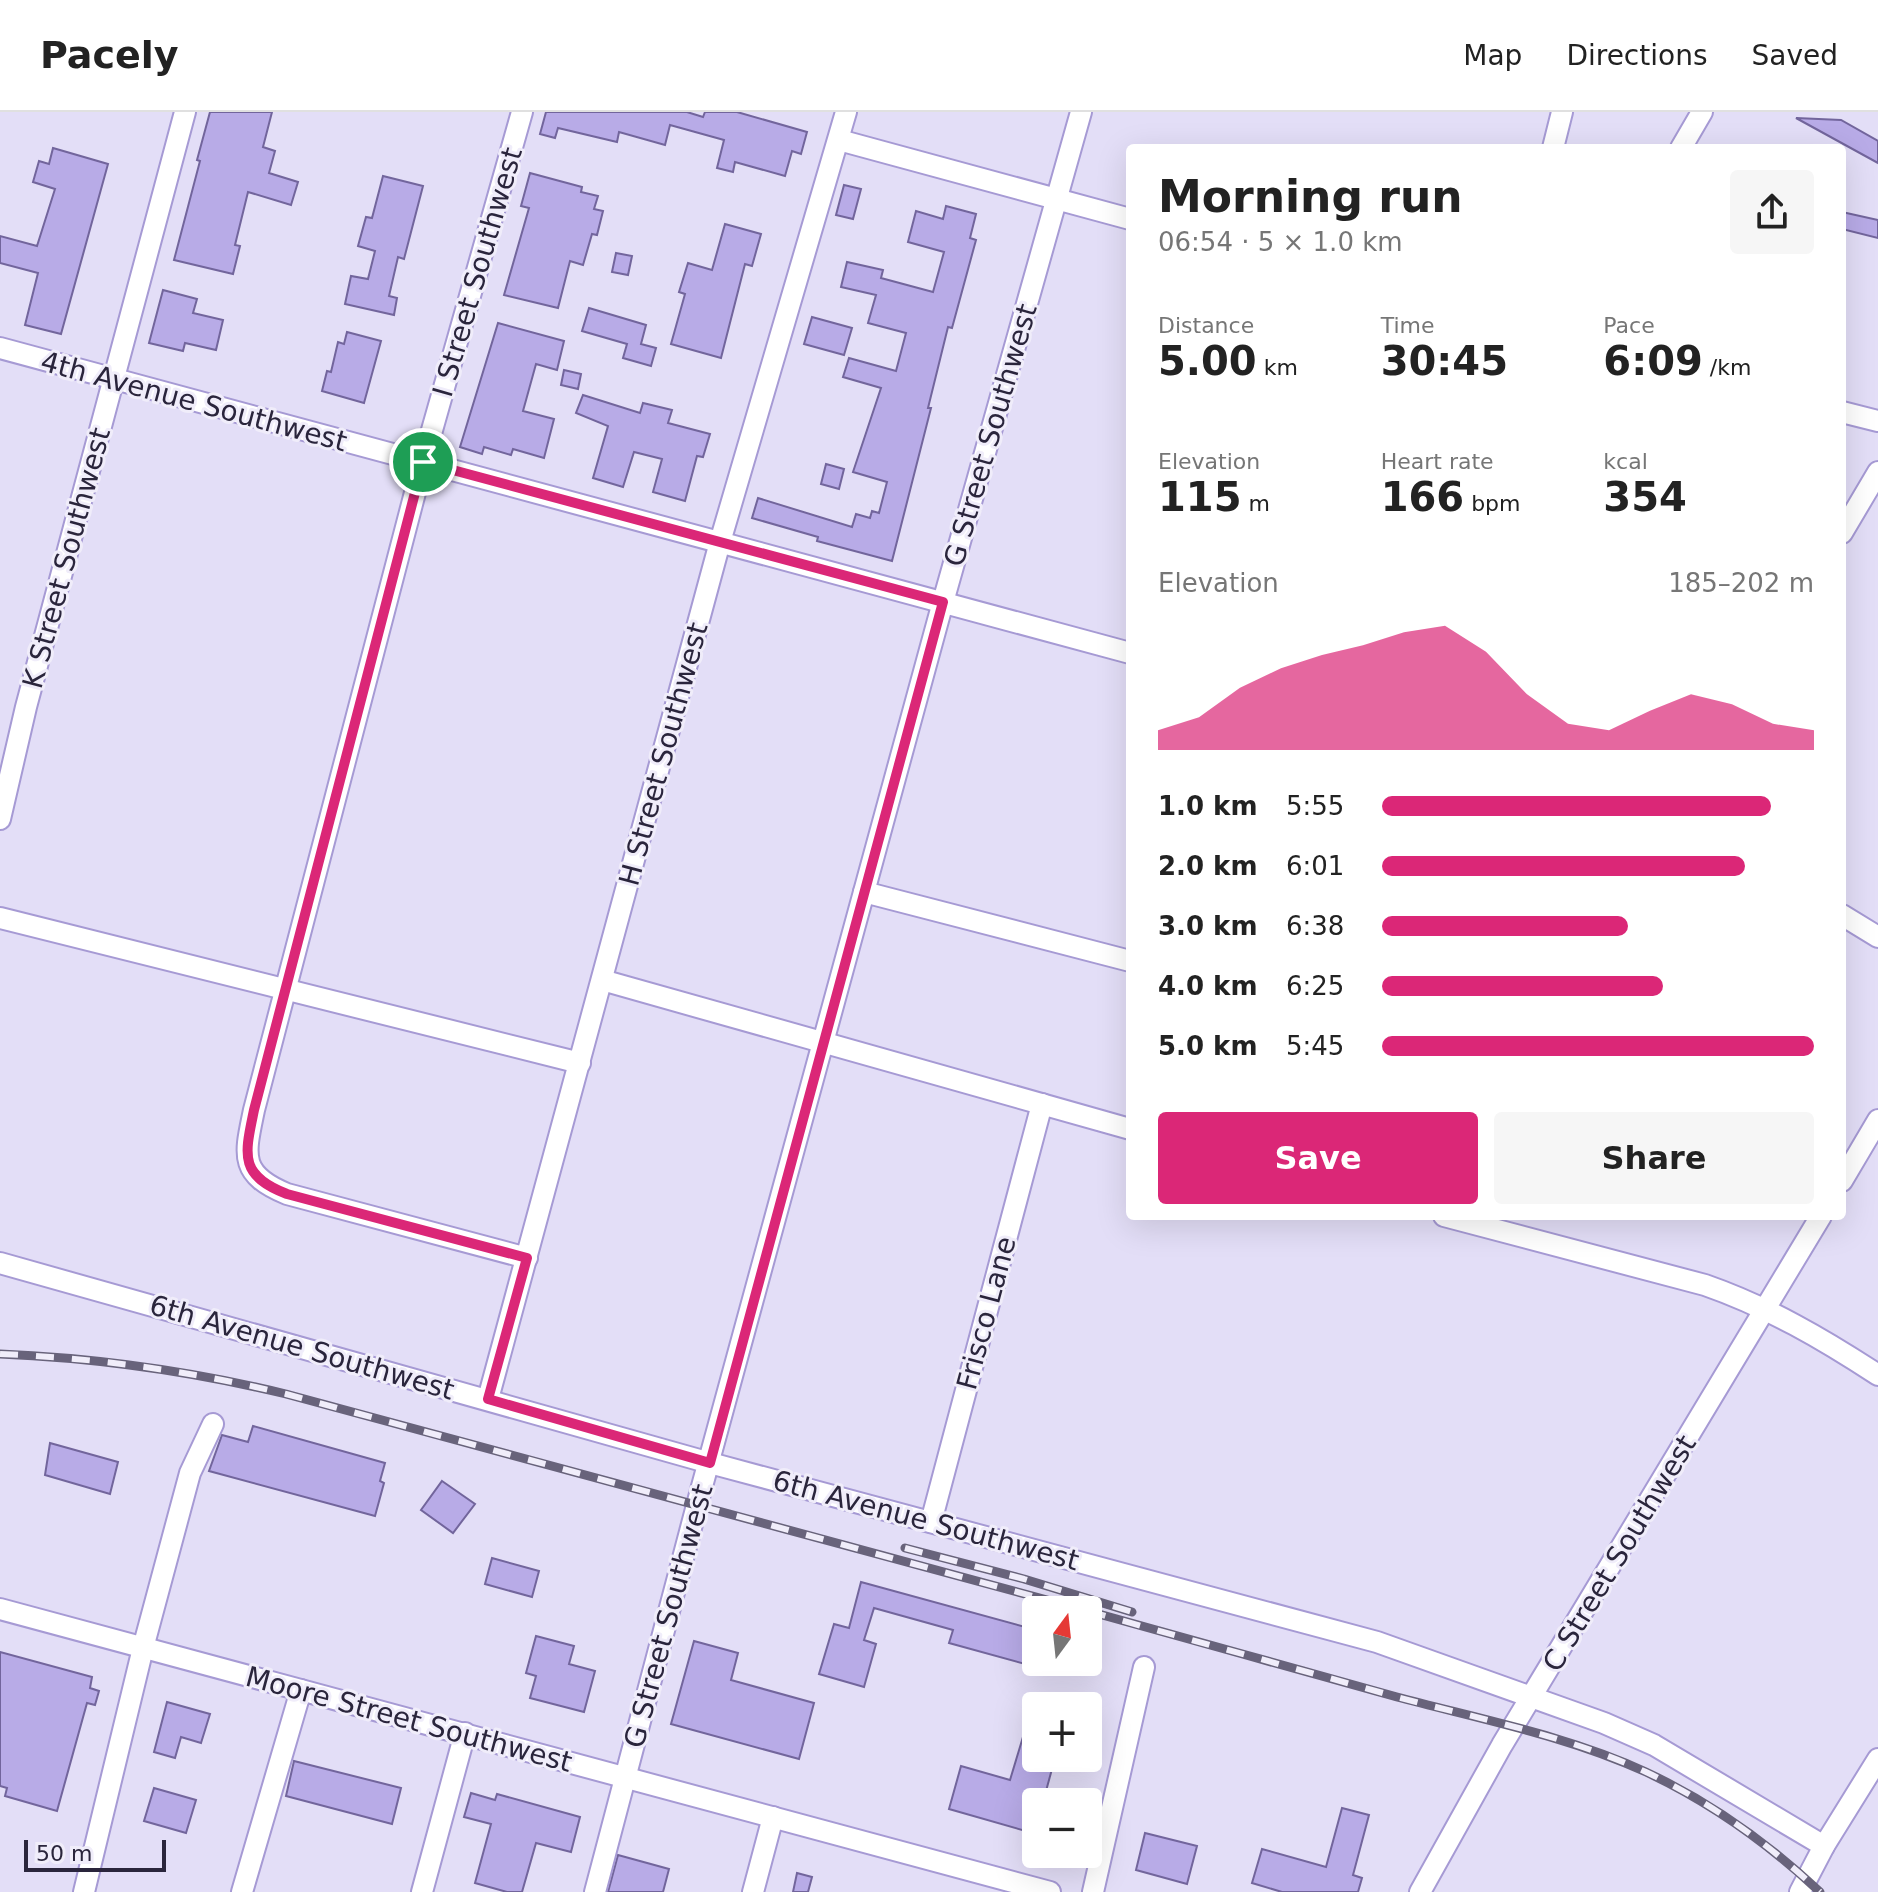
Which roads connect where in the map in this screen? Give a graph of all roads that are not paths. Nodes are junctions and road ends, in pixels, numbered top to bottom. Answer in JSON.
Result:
{"nodes":[{"id":1,"x":185,"y":112,"type":"edge"},
{"id":2,"x":522,"y":112,"type":"edge"},
{"id":3,"x":846,"y":112,"type":"edge"},
{"id":4,"x":1081,"y":112,"type":"edge"},
{"id":5,"x":1562,"y":112,"type":"edge"},
{"id":6,"x":1702,"y":112,"type":"edge"},
{"id":7,"x":839,"y":140,"type":"junction"},
{"id":8,"x":1554,"y":144,"type":"edge"},
{"id":9,"x":1683,"y":144,"type":"edge"},
{"id":10,"x":1057,"y":200,"type":"junction"},
{"id":11,"x":1126,"y":218,"type":"edge"},
{"id":12,"x":0,"y":348,"type":"edge"},
{"id":13,"x":114,"y":379,"type":"junction"},
{"id":14,"x":1846,"y":413,"type":"edge"},
{"id":15,"x":1878,"y":421,"type":"edge"},
{"id":16,"x":423,"y":462,"type":"junction"},
{"id":17,"x":1878,"y":472,"type":"edge"},
{"id":18,"x":1846,"y":526,"type":"edge"},
{"id":19,"x":720,"y":542,"type":"junction"},
{"id":20,"x":943,"y":602,"type":"junction"},
{"id":21,"x":1126,"y":652,"type":"edge"},
{"id":22,"x":0,"y":819,"type":"edge"},
{"id":23,"x":864,"y":892,"type":"junction"},
{"id":24,"x":1846,"y":917,"type":"edge"},
{"id":25,"x":0,"y":918,"type":"edge"},
{"id":26,"x":1878,"y":937,"type":"edge"},
{"id":27,"x":1126,"y":960,"type":"edge"},
{"id":28,"x":602,"y":980,"type":"junction"},
{"id":29,"x":285,"y":989,"type":"junction"},
{"id":30,"x":824,"y":1043,"type":"junction"},
{"id":31,"x":580,"y":1063,"type":"junction"},
{"id":32,"x":1042,"y":1104,"type":"junction"},
{"id":33,"x":1878,"y":1120,"type":"edge"},
{"id":34,"x":1126,"y":1128,"type":"edge"},
{"id":35,"x":1846,"y":1174,"type":"edge"},
{"id":36,"x":1459,"y":1220,"type":"edge"},
{"id":37,"x":1819,"y":1220,"type":"edge"},
{"id":38,"x":527,"y":1258,"type":"junction"},
{"id":39,"x":0,"y":1263,"type":"edge"},
{"id":40,"x":1767,"y":1309,"type":"junction"},
{"id":41,"x":1878,"y":1375,"type":"edge"},
{"id":42,"x":488,"y":1399,"type":"junction"},
{"id":43,"x":213,"y":1424,"type":"dead end"},
{"id":44,"x":710,"y":1463,"type":"junction"},
{"id":45,"x":931,"y":1522,"type":"junction"},
{"id":46,"x":0,"y":1609,"type":"edge"},
{"id":47,"x":143,"y":1648,"type":"junction"},
{"id":48,"x":1144,"y":1667,"type":"dead end"},
{"id":49,"x":301,"y":1690,"type":"junction"},
{"id":50,"x":1531,"y":1698,"type":"junction"},
{"id":51,"x":465,"y":1733,"type":"junction"},
{"id":52,"x":1878,"y":1759,"type":"edge"},
{"id":53,"x":625,"y":1777,"type":"junction"},
{"id":54,"x":773,"y":1817,"type":"junction"},
{"id":55,"x":1824,"y":1846,"type":"junction"},
{"id":56,"x":84,"y":1892,"type":"edge"},
{"id":57,"x":242,"y":1892,"type":"edge"},
{"id":58,"x":422,"y":1892,"type":"edge"},
{"id":59,"x":595,"y":1892,"type":"edge"},
{"id":60,"x":753,"y":1892,"type":"edge"},
{"id":61,"x":1050,"y":1892,"type":"edge"},
{"id":62,"x":1093,"y":1892,"type":"edge"},
{"id":63,"x":1420,"y":1892,"type":"edge"},
{"id":64,"x":1800,"y":1892,"type":"edge"}],
"edges":[{"from":1,"to":13,"type":"street","name":"K Street Southwest"},
{"from":2,"to":16,"type":"street","name":"I Street Southwest"},
{"from":3,"to":7,"type":"street","name":"H Street Southwest"},
{"from":4,"to":10,"type":"street","name":"G Street Southwest"},
{"from":5,"to":8,"type":"street"},
{"from":6,"to":9,"type":"street"},
{"from":7,"to":10,"type":"street"},
{"from":7,"to":19,"type":"street","name":"H Street Southwest"},
{"from":10,"to":11,"type":"street"},
{"from":10,"to":20,"type":"street","name":"G Street Southwest"},
{"from":12,"to":13,"type":"street","name":"4th Avenue Southwest"},
{"from":13,"to":16,"type":"street","name":"4th Avenue Southwest"},
{"from":13,"to":22,"type":"street","name":"K Street Southwest"},
{"from":14,"to":15,"type":"street"},
{"from":16,"to":19,"type":"street","name":"4th Avenue Southwest"},
{"from":16,"to":29,"type":"street","name":"I Street Southwest"},
{"from":17,"to":18,"type":"street"},
{"from":19,"to":20,"type":"street","name":"4th Avenue Southwest"},
{"from":19,"to":28,"type":"street","name":"H Street Southwest"},
{"from":20,"to":21,"type":"street","name":"4th Avenue Southwest"},
{"from":20,"to":23,"type":"street","name":"G Street Southwest"},
{"from":23,"to":27,"type":"street"},
{"from":23,"to":30,"type":"street","name":"G Street Southwest"},
{"from":24,"to":26,"type":"street"},
{"from":25,"to":29,"type":"street"},
{"from":28,"to":30,"type":"street"},
{"from":28,"to":31,"type":"street","name":"H Street Southwest"},
{"from":29,"to":31,"type":"street"},
{"from":29,"to":38,"type":"street","name":"I Street Southwest"},
{"from":30,"to":32,"type":"street"},
{"from":30,"to":44,"type":"street","name":"G Street Southwest"},
{"from":31,"to":38,"type":"street","name":"H Street Southwest"},
{"from":32,"to":34,"type":"street"},
{"from":32,"to":45,"type":"street","name":"Frisco Lane"},
{"from":33,"to":35,"type":"street"},
{"from":36,"to":40,"type":"street"},
{"from":37,"to":40,"type":"street","name":"C Street Southwest"},
{"from":38,"to":42,"type":"street","name":"H Street Southwest"},
{"from":39,"to":42,"type":"street","name":"6th Avenue Southwest"},
{"from":40,"to":41,"type":"street"},
{"from":40,"to":50,"type":"street","name":"C Street Southwest"},
{"from":42,"to":44,"type":"street","name":"6th Avenue Southwest"},
{"from":43,"to":47,"type":"street"},
{"from":44,"to":45,"type":"street","name":"6th Avenue Southwest"},
{"from":44,"to":53,"type":"street","name":"G Street Southwest"},
{"from":45,"to":50,"type":"street","name":"6th Avenue Southwest"},
{"from":46,"to":47,"type":"street","name":"Moore Street Southwest"},
{"from":47,"to":49,"type":"street","name":"Moore Street Southwest"},
{"from":47,"to":56,"type":"street"},
{"from":48,"to":62,"type":"street"},
{"from":49,"to":51,"type":"street","name":"Moore Street Southwest"},
{"from":49,"to":57,"type":"street"},
{"from":50,"to":55,"type":"street","name":"6th Avenue Southwest"},
{"from":50,"to":63,"type":"street","name":"C Street Southwest"},
{"from":51,"to":53,"type":"street","name":"Moore Street Southwest"},
{"from":51,"to":58,"type":"street"},
{"from":52,"to":55,"type":"street"},
{"from":53,"to":54,"type":"street","name":"Moore Street Southwest"},
{"from":53,"to":59,"type":"street","name":"G Street Southwest"},
{"from":54,"to":60,"type":"street"},
{"from":54,"to":61,"type":"street","name":"Moore Street Southwest"},
{"from":55,"to":64,"type":"street"}]}
